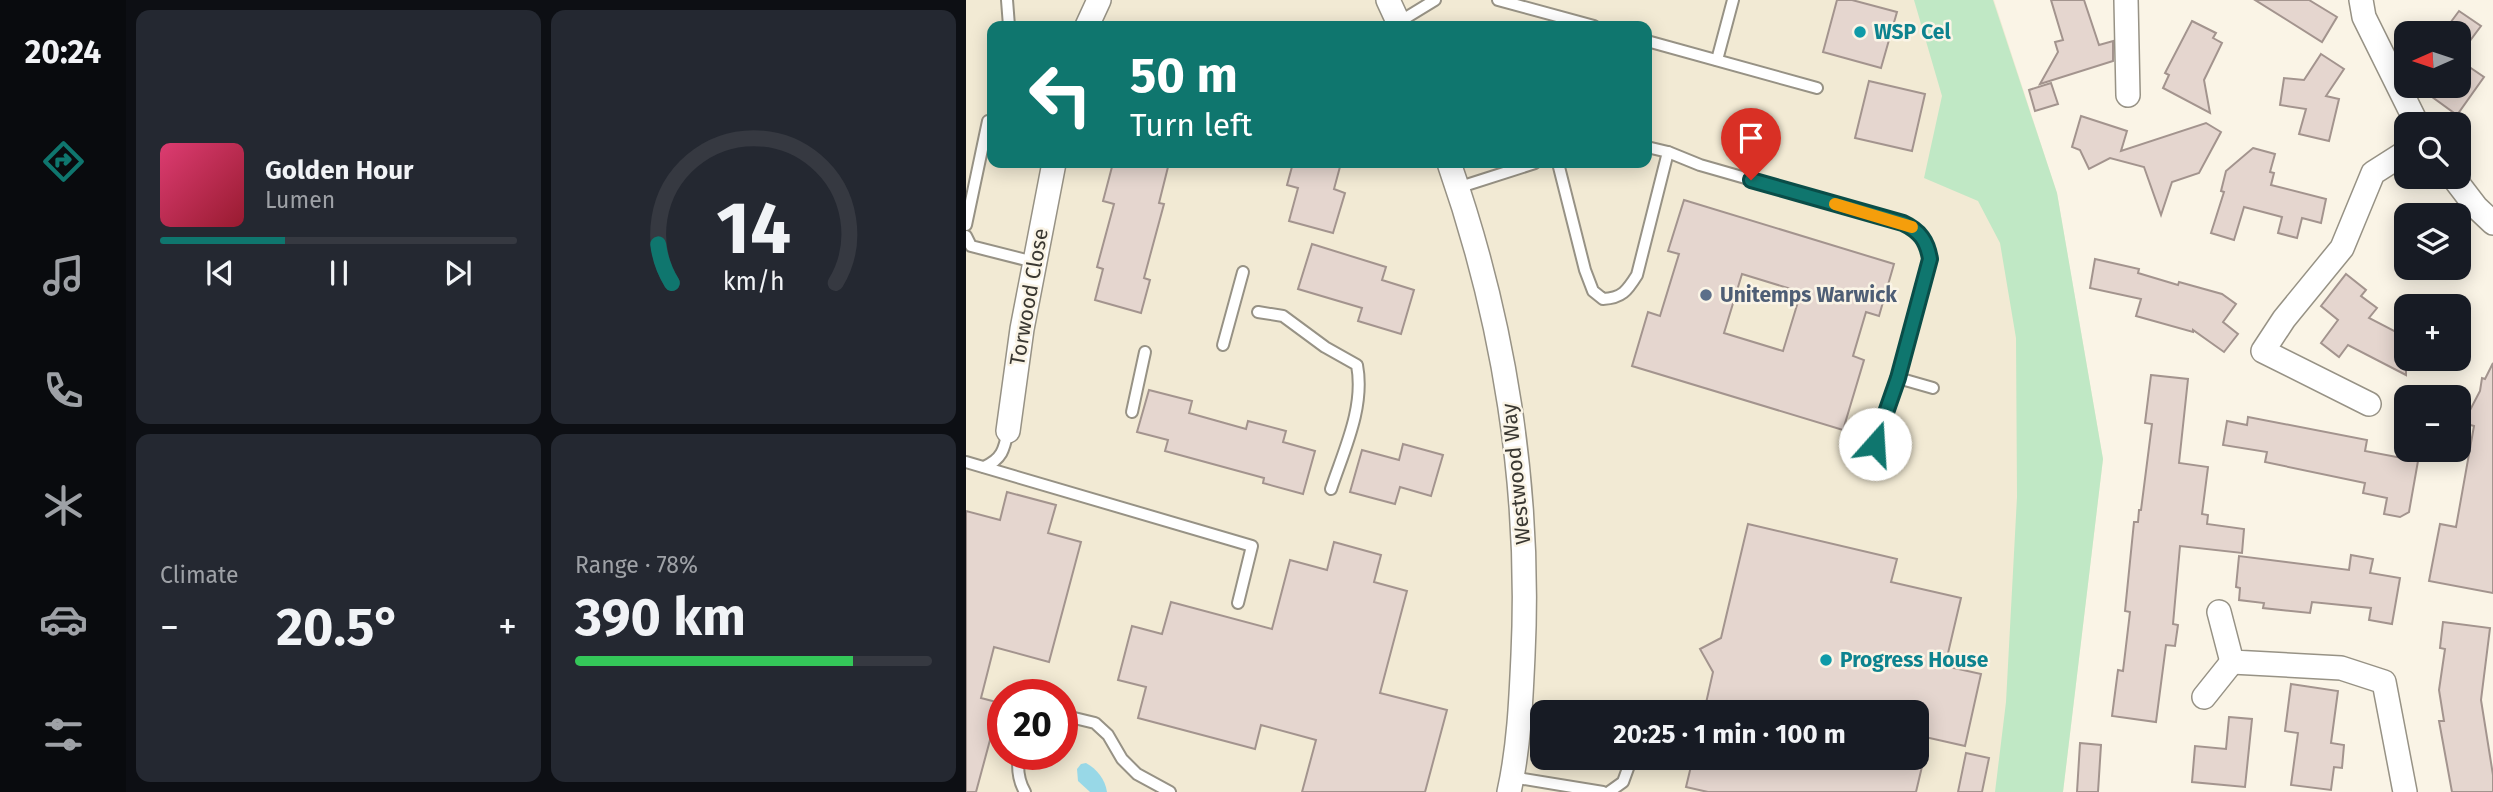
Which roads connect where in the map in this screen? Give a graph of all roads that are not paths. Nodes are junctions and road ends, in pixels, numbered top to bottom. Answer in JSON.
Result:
{"nodes":[{"id":1,"x":1007,"y":0,"type":"edge"},
{"id":2,"x":1098,"y":0,"type":"edge"},
{"id":3,"x":1388,"y":0,"type":"edge"},
{"id":4,"x":1436,"y":0,"type":"edge"},
{"id":5,"x":1733,"y":0,"type":"edge"},
{"id":6,"x":2126,"y":0,"type":"edge"},
{"id":7,"x":2361,"y":0,"type":"edge"},
{"id":8,"x":1504,"y":1,"type":"edge"},
{"id":9,"x":1009,"y":21,"type":"edge"},
{"id":10,"x":1089,"y":21,"type":"edge"},
{"id":11,"x":1398,"y":21,"type":"edge"},
{"id":12,"x":1404,"y":21,"type":"edge"},
{"id":13,"x":1576,"y":21,"type":"edge"},
{"id":14,"x":1652,"y":42,"type":"edge"},
{"id":15,"x":1717,"y":60,"type":"junction"},
{"id":16,"x":1817,"y":88,"type":"dead end"},
{"id":17,"x":2128,"y":95,"type":"dead end"},
{"id":18,"x":2411,"y":112,"type":"edge"},
{"id":19,"x":987,"y":126,"type":"edge"},
{"id":20,"x":1652,"y":147,"type":"edge"},
{"id":21,"x":1668,"y":152,"type":"junction"},
{"id":22,"x":2394,"y":160,"type":"edge"},
{"id":23,"x":1053,"y":168,"type":"edge"},
{"id":24,"x":1451,"y":168,"type":"edge"},
{"id":25,"x":1519,"y":168,"type":"edge"},
{"id":26,"x":1559,"y":168,"type":"edge"},
{"id":27,"x":1457,"y":188,"type":"junction"},
{"id":28,"x":2462,"y":189,"type":"edge"},
{"id":29,"x":1643,"y":201,"type":"dead end"},
{"id":30,"x":1655,"y":204,"type":"junction"},
{"id":31,"x":2493,"y":223,"type":"edge"},
{"id":32,"x":966,"y":225,"type":"edge"},
{"id":33,"x":968,"y":242,"type":"edge"},
{"id":34,"x":1034,"y":262,"type":"junction"},
{"id":35,"x":1243,"y":272,"type":"dead end"},
{"id":36,"x":1258,"y":312,"type":"dead end"},
{"id":37,"x":1223,"y":345,"type":"dead end"},
{"id":38,"x":1145,"y":352,"type":"dead end"},
{"id":39,"x":1898,"y":378,"type":"junction"},
{"id":40,"x":1933,"y":388,"type":"dead end"},
{"id":41,"x":2369,"y":404,"type":"dead end"},
{"id":42,"x":1132,"y":412,"type":"dead end"},
{"id":43,"x":1008,"y":431,"type":"joint"},
{"id":44,"x":1875,"y":444,"type":"dead end"},
{"id":45,"x":966,"y":462,"type":"edge"},
{"id":46,"x":984,"y":467,"type":"junction"},
{"id":47,"x":1331,"y":489,"type":"dead end"},
{"id":48,"x":1238,"y":603,"type":"dead end"},
{"id":49,"x":2219,"y":612,"type":"dead end"},
{"id":50,"x":2232,"y":662,"type":"junction"},
{"id":51,"x":2204,"y":697,"type":"dead end"},
{"id":52,"x":1078,"y":719,"type":"edge"},
{"id":53,"x":1018,"y":770,"type":"edge"},
{"id":54,"x":1627,"y":770,"type":"edge"},
{"id":55,"x":1511,"y":785,"type":"edge"},
{"id":56,"x":1025,"y":792,"type":"edge"},
{"id":57,"x":1170,"y":792,"type":"edge"},
{"id":58,"x":1603,"y":792,"type":"edge"},
{"id":59,"x":1609,"y":792,"type":"edge"},
{"id":60,"x":2405,"y":792,"type":"edge"}],
"edges":[{"from":1,"to":9,"type":"lane"},
{"from":2,"to":10,"type":"street"},
{"from":3,"to":11,"type":"street"},
{"from":4,"to":12,"type":"lane"},
{"from":5,"to":15,"type":"lane"},
{"from":6,"to":17,"type":"street"},
{"from":7,"to":18,"type":"street"},
{"from":8,"to":13,"type":"lane"},
{"from":14,"to":15,"type":"lane"},
{"from":15,"to":16,"type":"lane"},
{"from":19,"to":32,"type":"lane"},
{"from":20,"to":21,"type":"lane"},
{"from":21,"to":30,"type":"lane"},
{"from":21,"to":39,"type":"lane"},
{"from":22,"to":41,"type":"street"},
{"from":23,"to":34,"type":"street","name":"Torwood Close"},
{"from":24,"to":27,"type":"street","name":"Westwood Way"},
{"from":25,"to":27,"type":"lane"},
{"from":26,"to":30,"type":"lane"},
{"from":27,"to":55,"type":"street","name":"Westwood Way"},
{"from":28,"to":31,"type":"street"},
{"from":29,"to":30,"type":"lane"},
{"from":33,"to":34,"type":"lane"},
{"from":34,"to":43,"type":"street","name":"Torwood Close"},
{"from":35,"to":37,"type":"lane"},
{"from":36,"to":47,"type":"lane"},
{"from":38,"to":42,"type":"lane"},
{"from":39,"to":40,"type":"lane"},
{"from":39,"to":44,"type":"lane"},
{"from":43,"to":46,"type":"lane"},
{"from":45,"to":46,"type":"lane"},
{"from":46,"to":48,"type":"lane"},
{"from":49,"to":50,"type":"street"},
{"from":50,"to":51,"type":"street"},
{"from":50,"to":60,"type":"street"},
{"from":52,"to":57,"type":"lane"},
{"from":53,"to":56,"type":"lane"},
{"from":54,"to":59,"type":"lane"},
{"from":55,"to":58,"type":"lane"}]}
